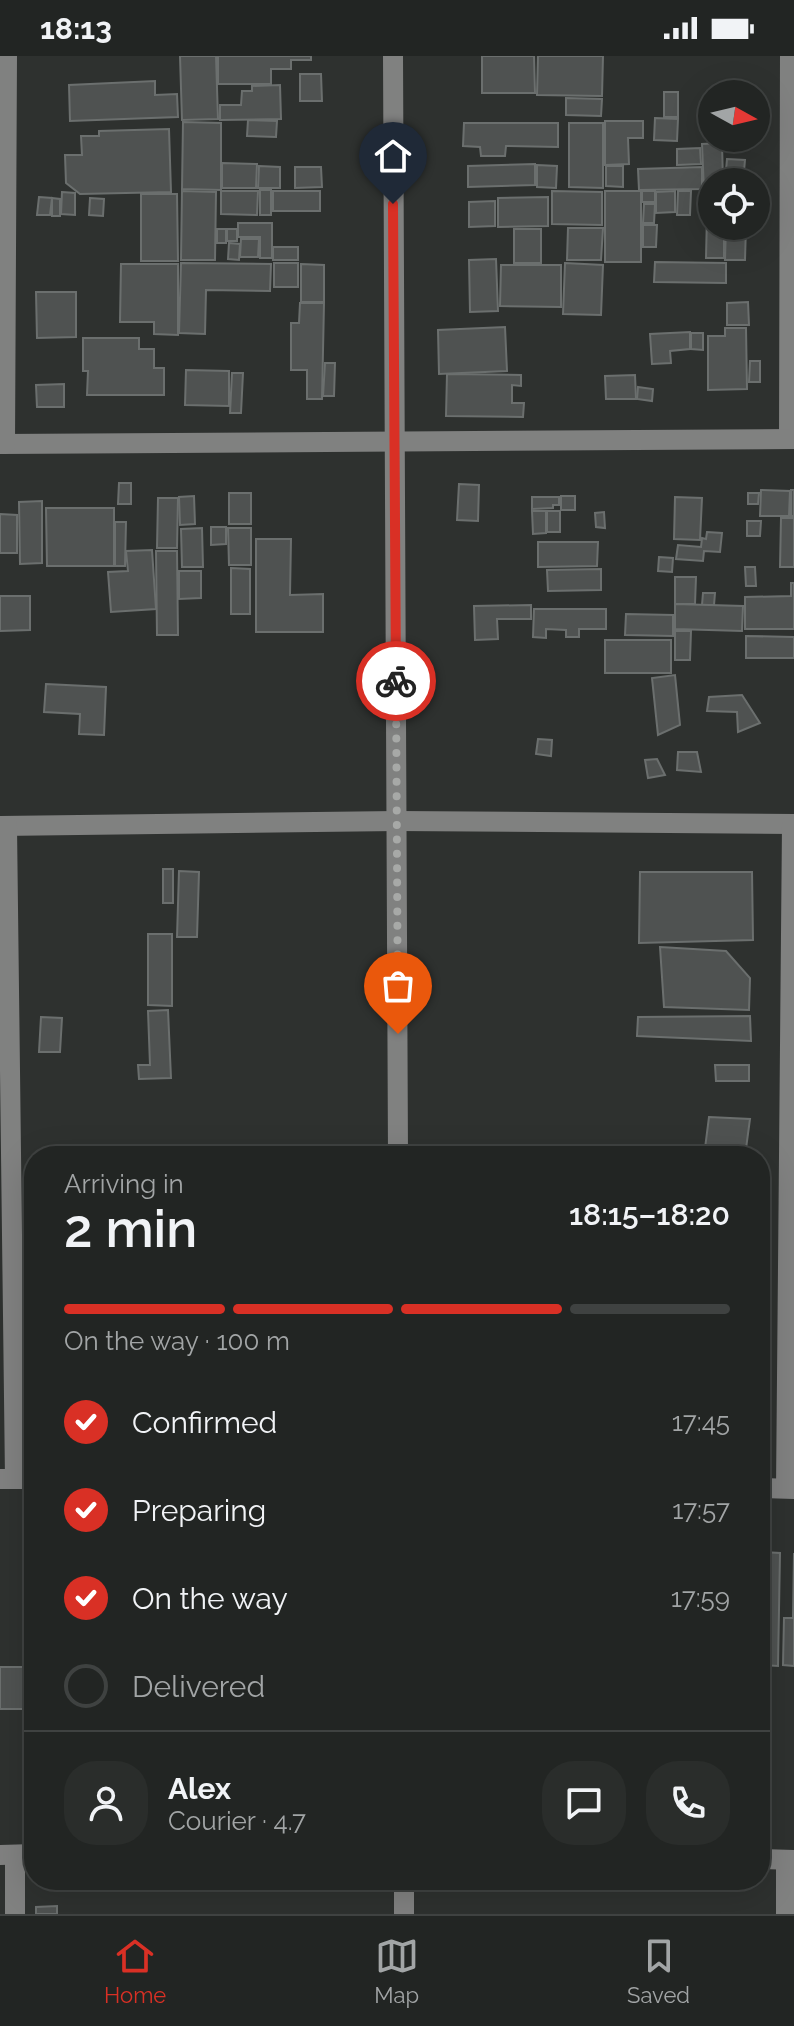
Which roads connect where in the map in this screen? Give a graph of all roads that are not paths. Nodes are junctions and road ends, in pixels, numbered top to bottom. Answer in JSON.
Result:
{"nodes":[{"id":1,"x":7,"y":56,"type":"edge"},
{"id":2,"x":393,"y":56,"type":"edge"},
{"id":3,"x":790,"y":56,"type":"edge"},
{"id":4,"x":792,"y":439,"type":"edge"},
{"id":5,"x":394,"y":442,"type":"junction"},
{"id":6,"x":3,"y":444,"type":"edge"},
{"id":7,"x":397,"y":821,"type":"junction"},
{"id":8,"x":793,"y":824,"type":"edge"},
{"id":9,"x":4,"y":826,"type":"edge"},
{"id":10,"x":398,"y":1146,"type":"edge"},
{"id":11,"x":16,"y":1479,"type":"edge"},
{"id":12,"x":790,"y":1488,"type":"edge"},
{"id":13,"x":16,"y":1855,"type":"edge"},
{"id":14,"x":770,"y":1859,"type":"edge"},
{"id":15,"x":790,"y":1860,"type":"edge"},
{"id":16,"x":404,"y":1890,"type":"edge"},
{"id":17,"x":15,"y":1914,"type":"edge"},
{"id":18,"x":404,"y":1914,"type":"edge"},
{"id":19,"x":786,"y":1914,"type":"edge"}],
"edges":[{"from":1,"to":6,"type":"street"},
{"from":2,"to":5,"type":"street"},
{"from":3,"to":4,"type":"street"},
{"from":4,"to":5,"type":"street"},
{"from":5,"to":6,"type":"street"},
{"from":5,"to":7,"type":"street"},
{"from":7,"to":8,"type":"street"},
{"from":7,"to":9,"type":"street"},
{"from":7,"to":10,"type":"street"},
{"from":8,"to":12,"type":"street"},
{"from":9,"to":11,"type":"street"},
{"from":13,"to":17,"type":"street"},
{"from":14,"to":15,"type":"street"},
{"from":15,"to":19,"type":"street"},
{"from":16,"to":18,"type":"street"}]}
